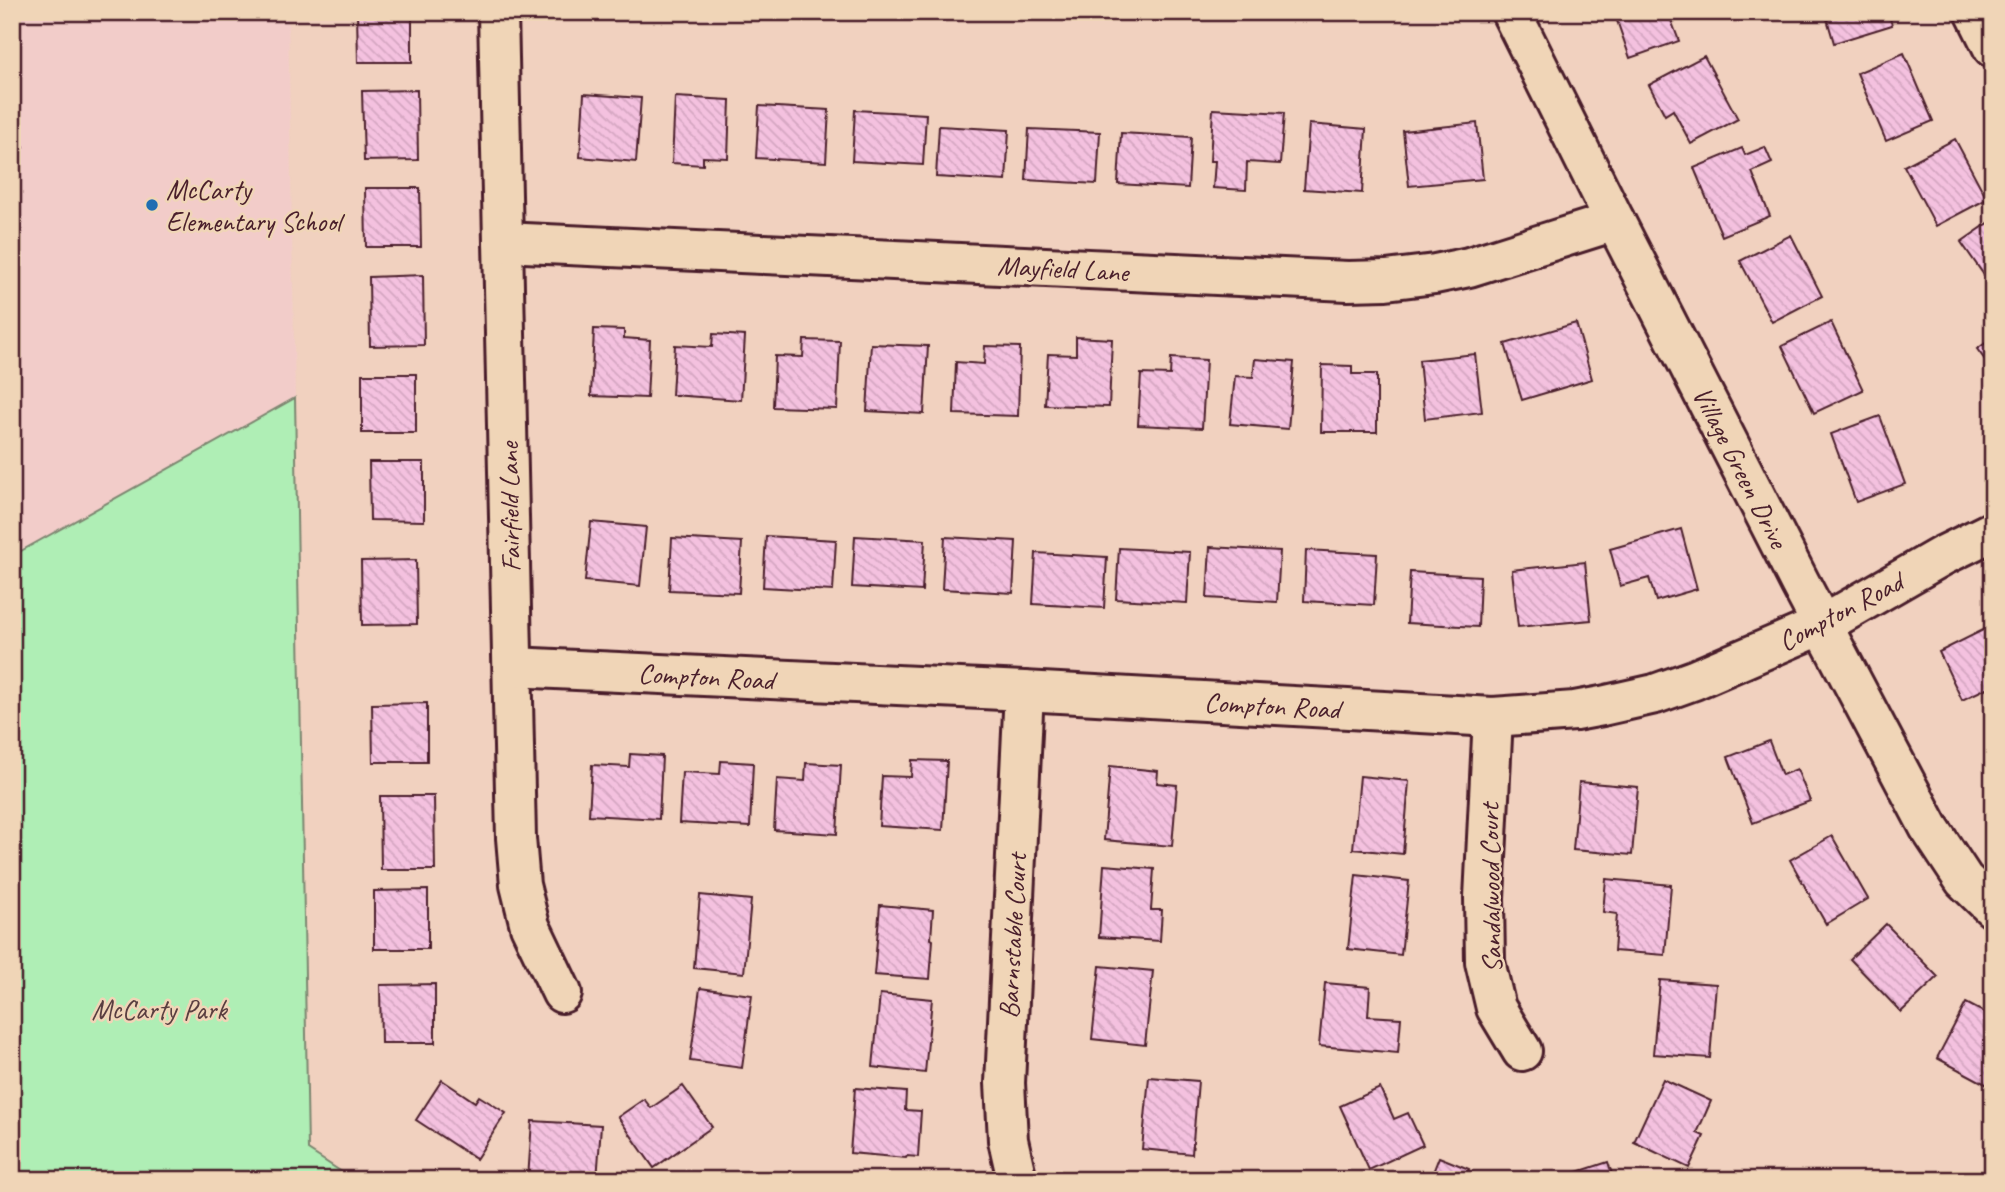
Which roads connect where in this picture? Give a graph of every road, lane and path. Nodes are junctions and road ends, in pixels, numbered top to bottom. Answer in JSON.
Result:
{"nodes":[{"id":1,"x":498,"y":12,"type":"edge"},
{"id":2,"x":1511,"y":12,"type":"edge"},
{"id":3,"x":1975,"y":12,"type":"edge"},
{"id":4,"x":1993,"y":48,"type":"edge"},
{"id":5,"x":1615,"y":221,"type":"junction"},
{"id":6,"x":503,"y":242,"type":"junction"},
{"id":7,"x":1993,"y":531,"type":"edge"},
{"id":8,"x":1822,"y":625,"type":"junction"},
{"id":9,"x":513,"y":667,"type":"junction"},
{"id":10,"x":1024,"y":691,"type":"junction"},
{"id":11,"x":1493,"y":717,"type":"junction"},
{"id":12,"x":1993,"y":908,"type":"edge"},
{"id":13,"x":562,"y":993,"type":"dead end"},
{"id":14,"x":1522,"y":1051,"type":"dead end"},
{"id":15,"x":1017,"y":1180,"type":"edge"}],
"edges":[{"from":1,"to":6,"type":"street","name":"Fairfield Lane"},
{"from":2,"to":5,"type":"street","name":"Village Green Drive"},
{"from":3,"to":4,"type":"street"},
{"from":5,"to":6,"type":"street","name":"Mayfield Lane"},
{"from":5,"to":8,"type":"street","name":"Village Green Drive"},
{"from":6,"to":9,"type":"street","name":"Fairfield Lane"},
{"from":7,"to":8,"type":"street","name":"Compton Road"},
{"from":8,"to":11,"type":"street","name":"Compton Road"},
{"from":8,"to":12,"type":"street","name":"Village Green Drive"},
{"from":9,"to":10,"type":"street","name":"Compton Road"},
{"from":9,"to":13,"type":"street","name":"Fairfield Lane"},
{"from":10,"to":11,"type":"street","name":"Compton Road"},
{"from":10,"to":15,"type":"street","name":"Barnstable Court"},
{"from":11,"to":14,"type":"street","name":"Sandalwood Court"}]}
